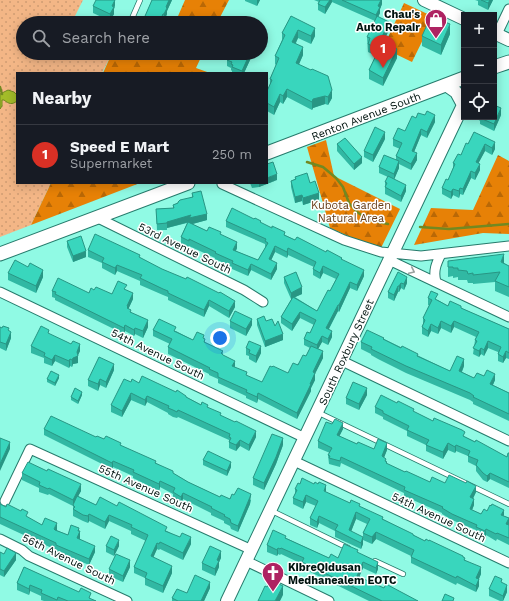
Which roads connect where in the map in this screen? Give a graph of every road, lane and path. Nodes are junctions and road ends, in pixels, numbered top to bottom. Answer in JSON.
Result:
{"nodes":[{"id":1,"x":140,"y":0,"type":"edge"},
{"id":2,"x":424,"y":0,"type":"edge"},
{"id":3,"x":509,"y":9,"type":"edge"},
{"id":4,"x":133,"y":16,"type":"edge"},
{"id":5,"x":461,"y":18,"type":"edge"},
{"id":6,"x":497,"y":32,"type":"edge"},
{"id":7,"x":497,"y":37,"type":"edge"},
{"id":8,"x":509,"y":40,"type":"edge"},
{"id":9,"x":509,"y":62,"type":"edge"},
{"id":10,"x":497,"y":66,"type":"edge"},
{"id":11,"x":461,"y":79,"type":"edge"},
{"id":12,"x":446,"y":85,"type":"junction"},
{"id":13,"x":461,"y":100,"type":"edge"},
{"id":14,"x":461,"y":110,"type":"edge"},
{"id":15,"x":268,"y":153,"type":"edge"},
{"id":16,"x":185,"y":184,"type":"edge"},
{"id":17,"x":222,"y":184,"type":"dead end"},
{"id":18,"x":96,"y":217,"type":"junction"},
{"id":19,"x":509,"y":246,"type":"edge"},
{"id":20,"x":0,"y":254,"type":"edge"},
{"id":21,"x":441,"y":254,"type":"junction"},
{"id":22,"x":391,"y":257,"type":"junction"},
{"id":23,"x":436,"y":282,"type":"junction"},
{"id":24,"x":0,"y":292,"type":"edge"},
{"id":25,"x":263,"y":302,"type":"dead end"},
{"id":26,"x":509,"y":317,"type":"edge"},
{"id":27,"x":342,"y":361,"type":"junction"},
{"id":28,"x":317,"y":412,"type":"junction"},
{"id":29,"x":305,"y":438,"type":"junction"},
{"id":30,"x":509,"y":441,"type":"edge"},
{"id":31,"x":294,"y":461,"type":"junction"},
{"id":32,"x":5,"y":501,"type":"dead end"},
{"id":33,"x":509,"y":504,"type":"edge"},
{"id":34,"x":270,"y":510,"type":"junction"},
{"id":35,"x":0,"y":539,"type":"edge"},
{"id":36,"x":252,"y":550,"type":"junction"},
{"id":37,"x":355,"y":551,"type":"edge"},
{"id":38,"x":368,"y":558,"type":"edge"},
{"id":39,"x":246,"y":561,"type":"junction"},
{"id":40,"x":509,"y":563,"type":"edge"},
{"id":41,"x":403,"y":574,"type":"dead end"},
{"id":42,"x":126,"y":601,"type":"edge"},
{"id":43,"x":227,"y":601,"type":"edge"},
{"id":44,"x":329,"y":601,"type":"edge"}],
"edges":[{"from":1,"to":4,"type":"lane"},
{"from":2,"to":5,"type":"street"},
{"from":3,"to":6,"type":"street"},
{"from":7,"to":8,"type":"street"},
{"from":9,"to":10,"type":"main road"},
{"from":11,"to":12,"type":"main road","name":"Renton Avenue South"},
{"from":12,"to":13,"type":"street"},
{"from":12,"to":15,"type":"main road","name":"Renton Avenue South"},
{"from":14,"to":22,"type":"street","name":"South Roxbury Street"},
{"from":16,"to":18,"type":"main road"},
{"from":17,"to":22,"type":"street"},
{"from":18,"to":20,"type":"main road"},
{"from":18,"to":25,"type":"street","name":"53rd Avenue South"},
{"from":19,"to":21,"type":"street"},
{"from":21,"to":22,"type":"street"},
{"from":21,"to":23,"type":"street"},
{"from":22,"to":23,"type":"street","one_way":true},
{"from":22,"to":27,"type":"street","name":"South Roxbury Street"},
{"from":23,"to":26,"type":"street"},
{"from":24,"to":29,"type":"street","name":"54th Avenue South"},
{"from":27,"to":28,"type":"street","name":"South Roxbury Street"},
{"from":27,"to":30,"type":"street"},
{"from":28,"to":29,"type":"street","name":"South Roxbury Street"},
{"from":28,"to":33,"type":"lane"},
{"from":29,"to":31,"type":"street","name":"South Roxbury Street"},
{"from":31,"to":34,"type":"street","name":"South Roxbury Street"},
{"from":31,"to":40,"type":"street","name":"54th Avenue South"},
{"from":32,"to":36,"type":"street","name":"55th Avenue South"},
{"from":34,"to":36,"type":"street","name":"South Roxbury Street"},
{"from":34,"to":37,"type":"lane"},
{"from":35,"to":42,"type":"street","name":"56th Avenue South"},
{"from":36,"to":39,"type":"street","name":"South Roxbury Street"},
{"from":38,"to":41,"type":"lane"},
{"from":39,"to":43,"type":"street","name":"South Roxbury Street"},
{"from":39,"to":44,"type":"street"}]}
